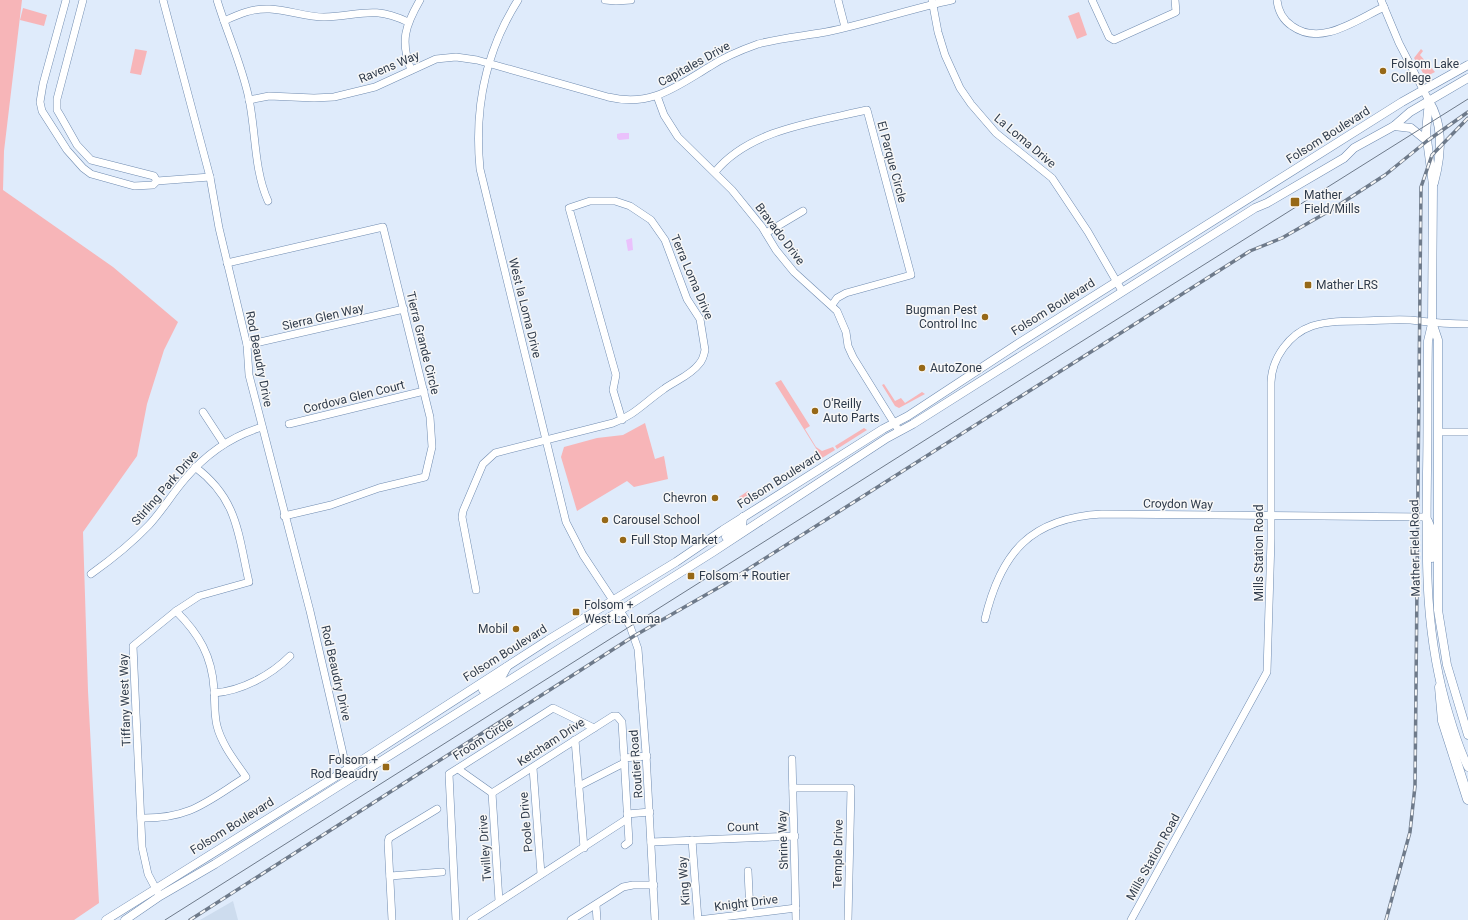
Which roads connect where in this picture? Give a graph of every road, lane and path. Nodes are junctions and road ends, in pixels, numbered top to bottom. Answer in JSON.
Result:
{"nodes":[{"id":1,"x":66,"y":0,"type":"edge"},
{"id":2,"x":84,"y":0,"type":"edge"},
{"id":3,"x":163,"y":0,"type":"edge"},
{"id":4,"x":217,"y":0,"type":"edge"},
{"id":5,"x":420,"y":0,"type":"edge"},
{"id":6,"x":518,"y":0,"type":"edge"},
{"id":7,"x":605,"y":0,"type":"edge"},
{"id":8,"x":631,"y":0,"type":"edge"},
{"id":9,"x":838,"y":0,"type":"edge"},
{"id":10,"x":952,"y":0,"type":"edge"},
{"id":11,"x":1092,"y":0,"type":"edge"},
{"id":12,"x":1174,"y":0,"type":"edge"},
{"id":13,"x":1277,"y":0,"type":"edge"},
{"id":14,"x":933,"y":2,"type":"edge"},
{"id":15,"x":1382,"y":3,"type":"edge"},
{"id":16,"x":224,"y":21,"type":"junction"},
{"id":17,"x":408,"y":22,"type":"junction"},
{"id":18,"x":845,"y":27,"type":"junction"},
{"id":19,"x":490,"y":64,"type":"junction"},
{"id":20,"x":1468,"y":65,"type":"edge"},
{"id":21,"x":411,"y":70,"type":"junction"},
{"id":22,"x":1468,"y":78,"type":"edge"},
{"id":23,"x":1424,"y":91,"type":"junction"},
{"id":24,"x":657,"y":96,"type":"junction"},
{"id":25,"x":249,"y":100,"type":"junction"},
{"id":26,"x":1430,"y":101,"type":"junction"},
{"id":27,"x":1394,"y":126,"type":"junction"},
{"id":28,"x":1427,"y":141,"type":"junction"},
{"id":29,"x":715,"y":172,"type":"junction"},
{"id":30,"x":210,"y":177,"type":"junction"},
{"id":31,"x":157,"y":180,"type":"junction"},
{"id":32,"x":1433,"y":185,"type":"junction"},
{"id":33,"x":268,"y":202,"type":"dead end"},
{"id":34,"x":803,"y":211,"type":"dead end"},
{"id":35,"x":766,"y":233,"type":"junction"},
{"id":36,"x":227,"y":263,"type":"junction"},
{"id":37,"x":1116,"y":282,"type":"junction"},
{"id":38,"x":1122,"y":291,"type":"junction"},
{"id":39,"x":832,"y":305,"type":"junction"},
{"id":40,"x":404,"y":309,"type":"junction"},
{"id":41,"x":1432,"y":324,"type":"junction"},
{"id":42,"x":1468,"y":324,"type":"edge"},
{"id":43,"x":247,"y":345,"type":"junction"},
{"id":44,"x":424,"y":391,"type":"junction"},
{"id":45,"x":203,"y":412,"type":"dead end"},
{"id":46,"x":622,"y":420,"type":"junction"},
{"id":47,"x":894,"y":423,"type":"junction"},
{"id":48,"x":289,"y":424,"type":"dead end"},
{"id":49,"x":262,"y":427,"type":"junction"},
{"id":50,"x":899,"y":431,"type":"junction"},
{"id":51,"x":1438,"y":432,"type":"junction"},
{"id":52,"x":1468,"y":432,"type":"edge"},
{"id":53,"x":546,"y":440,"type":"junction"},
{"id":54,"x":224,"y":444,"type":"junction"},
{"id":55,"x":195,"y":467,"type":"junction"},
{"id":56,"x":284,"y":516,"type":"junction"},
{"id":57,"x":1270,"y":516,"type":"junction"},
{"id":58,"x":742,"y":517,"type":"junction"},
{"id":59,"x":1426,"y":517,"type":"junction"},
{"id":60,"x":713,"y":552,"type":"junction"},
{"id":61,"x":91,"y":574,"type":"dead end"},
{"id":62,"x":476,"y":590,"type":"dead end"},
{"id":63,"x":614,"y":600,"type":"junction"},
{"id":64,"x":1438,"y":601,"type":"junction"},
{"id":65,"x":176,"y":611,"type":"junction"},
{"id":66,"x":620,"y":611,"type":"junction"},
{"id":67,"x":985,"y":619,"type":"dead end"},
{"id":68,"x":290,"y":656,"type":"dead end"},
{"id":69,"x":508,"y":666,"type":"junction"},
{"id":70,"x":1440,"y":687,"type":"junction"},
{"id":71,"x":214,"y":693,"type":"junction"},
{"id":72,"x":476,"y":700,"type":"junction"},
{"id":73,"x":594,"y":728,"type":"junction"},
{"id":74,"x":1468,"y":735,"type":"edge"},
{"id":75,"x":576,"y":740,"type":"junction"},
{"id":76,"x":647,"y":756,"type":"junction"},
{"id":77,"x":792,"y":759,"type":"dead end"},
{"id":78,"x":624,"y":760,"type":"junction"},
{"id":79,"x":1468,"y":767,"type":"edge"},
{"id":80,"x":348,"y":768,"type":"junction"},
{"id":81,"x":533,"y":768,"type":"junction"},
{"id":82,"x":458,"y":769,"type":"junction"},
{"id":83,"x":352,"y":777,"type":"junction"},
{"id":84,"x":579,"y":786,"type":"junction"},
{"id":85,"x":793,"y":788,"type":"junction"},
{"id":86,"x":492,"y":793,"type":"junction"},
{"id":87,"x":1468,"y":799,"type":"edge"},
{"id":88,"x":437,"y":809,"type":"dead end"},
{"id":89,"x":650,"y":812,"type":"junction"},
{"id":90,"x":627,"y":817,"type":"junction"},
{"id":91,"x":141,"y":818,"type":"junction"},
{"id":92,"x":795,"y":836,"type":"junction"},
{"id":93,"x":692,"y":840,"type":"junction"},
{"id":94,"x":651,"y":842,"type":"junction"},
{"id":95,"x":624,"y":845,"type":"dead end"},
{"id":96,"x":584,"y":848,"type":"junction"},
{"id":97,"x":748,"y":871,"type":"dead end"},
{"id":98,"x":442,"y":872,"type":"dead end"},
{"id":99,"x":541,"y":874,"type":"junction"},
{"id":100,"x":390,"y":876,"type":"junction"},
{"id":101,"x":654,"y":885,"type":"junction"},
{"id":102,"x":155,"y":889,"type":"junction"},
{"id":103,"x":160,"y":896,"type":"junction"},
{"id":104,"x":499,"y":901,"type":"junction"},
{"id":105,"x":596,"y":905,"type":"junction"},
{"id":106,"x":796,"y":908,"type":"junction"},
{"id":107,"x":750,"y":913,"type":"junction"},
{"id":108,"x":106,"y":920,"type":"edge"},
{"id":109,"x":125,"y":920,"type":"edge"},
{"id":110,"x":392,"y":920,"type":"edge"},
{"id":111,"x":456,"y":920,"type":"edge"},
{"id":112,"x":471,"y":920,"type":"edge"},
{"id":113,"x":571,"y":920,"type":"edge"},
{"id":114,"x":597,"y":920,"type":"edge"},
{"id":115,"x":655,"y":920,"type":"edge"},
{"id":116,"x":698,"y":920,"type":"edge"},
{"id":117,"x":796,"y":920,"type":"edge"},
{"id":118,"x":848,"y":920,"type":"edge"},
{"id":119,"x":1132,"y":920,"type":"edge"}],
"edges":[{"from":1,"to":31,"type":"street"},
{"from":2,"to":31,"type":"street"},
{"from":3,"to":30,"type":"street","name":"Rod Beaudry Drive"},
{"from":4,"to":16,"type":"street"},
{"from":5,"to":17,"type":"street"},
{"from":6,"to":19,"type":"street","name":"West la Loma Drive"},
{"from":7,"to":8,"type":"street"},
{"from":9,"to":18,"type":"street"},
{"from":10,"to":14,"type":"street","name":"Capitales Drive"},
{"from":11,"to":12,"type":"street"},
{"from":13,"to":15,"type":"street"},
{"from":14,"to":18,"type":"street","name":"Capitales Drive"},
{"from":14,"to":37,"type":"street","name":"La Loma Drive"},
{"from":15,"to":23,"type":"street"},
{"from":16,"to":17,"type":"street"},
{"from":16,"to":25,"type":"street"},
{"from":17,"to":21,"type":"street"},
{"from":18,"to":24,"type":"street","name":"Capitales Drive"},
{"from":19,"to":21,"type":"street","name":"Ravens Way"},
{"from":19,"to":24,"type":"street","name":"Capitales Drive"},
{"from":19,"to":53,"type":"street","name":"West la Loma Drive"},
{"from":20,"to":23,"type":"main road","name":"Folsom Boulevard"},
{"from":21,"to":25,"type":"street","name":"Ravens Way"},
{"from":22,"to":26,"type":"main road","name":"Folsom Boulevard"},
{"from":23,"to":26,"type":"street"},
{"from":23,"to":37,"type":"main road","name":"Folsom Boulevard"},
{"from":24,"to":29,"type":"street","name":"Bravado Drive"},
{"from":25,"to":33,"type":"street"},
{"from":26,"to":27,"type":"main road","name":"Folsom Boulevard"},
{"from":26,"to":28,"type":"main road","name":"Mather Field Road"},
{"from":26,"to":32,"type":"main road","name":"Mather Field Road"},
{"from":27,"to":28,"type":"main road"},
{"from":27,"to":38,"type":"main road","name":"Folsom Boulevard"},
{"from":28,"to":32,"type":"main road","name":"Mather Field Road"},
{"from":29,"to":35,"type":"street","name":"Bravado Drive"},
{"from":29,"to":39,"type":"street","name":"El Parque Circle"},
{"from":30,"to":31,"type":"street"},
{"from":30,"to":36,"type":"street","name":"Rod Beaudry Drive"},
{"from":32,"to":41,"type":"main road","name":"Mather Field Road"},
{"from":34,"to":35,"type":"street"},
{"from":35,"to":39,"type":"street","name":"Bravado Drive"},
{"from":36,"to":40,"type":"street","name":"Tierra Grande Circle"},
{"from":36,"to":43,"type":"street","name":"Rod Beaudry Drive"},
{"from":37,"to":38,"type":"street","name":"La Loma Drive"},
{"from":37,"to":47,"type":"main road","name":"Folsom Boulevard"},
{"from":38,"to":50,"type":"main road","name":"Folsom Boulevard"},
{"from":39,"to":47,"type":"street","name":"Bravado Drive"},
{"from":40,"to":43,"type":"street","name":"Sierra Glen Way"},
{"from":40,"to":44,"type":"street","name":"Tierra Grande Circle"},
{"from":41,"to":42,"type":"street","name":"Mills Station Road"},
{"from":41,"to":51,"type":"main road","name":"Mather Field Road"},
{"from":41,"to":57,"type":"street","name":"Mills Station Road"},
{"from":41,"to":59,"type":"main road","name":"Mather Field Road"},
{"from":43,"to":49,"type":"street","name":"Rod Beaudry Drive"},
{"from":44,"to":48,"type":"street","name":"Cordova Glen Court"},
{"from":44,"to":56,"type":"street","name":"Tierra Grande Circle"},
{"from":45,"to":54,"type":"street"},
{"from":46,"to":46,"type":"street","name":"Terra Loma Drive"},
{"from":46,"to":53,"type":"street","name":"Terra Loma Drive"},
{"from":47,"to":50,"type":"street","name":"Bravado Drive"},
{"from":47,"to":58,"type":"main road","name":"Folsom Boulevard"},
{"from":49,"to":54,"type":"street","name":"Stirling Park Drive"},
{"from":49,"to":56,"type":"street","name":"Rod Beaudry Drive"},
{"from":50,"to":60,"type":"main road","name":"Folsom Boulevard"},
{"from":51,"to":52,"type":"street"},
{"from":51,"to":64,"type":"main road","name":"Mather Field Road"},
{"from":53,"to":62,"type":"street","name":"Terra Loma Drive"},
{"from":53,"to":63,"type":"street","name":"West la Loma Drive"},
{"from":54,"to":55,"type":"street","name":"Stirling Park Drive"},
{"from":55,"to":61,"type":"street","name":"Stirling Park Drive"},
{"from":55,"to":65,"type":"street","name":"Tiffany West Way"},
{"from":56,"to":80,"type":"street","name":"Rod Beaudry Drive"},
{"from":57,"to":59,"type":"street","name":"Croydon Way"},
{"from":57,"to":67,"type":"street","name":"Croydon Way"},
{"from":57,"to":119,"type":"street","name":"Mills Station Road"},
{"from":58,"to":60,"type":"main road"},
{"from":58,"to":63,"type":"main road","name":"Folsom Boulevard"},
{"from":59,"to":64,"type":"main road"},
{"from":59,"to":70,"type":"main road","name":"Mather Field Road"},
{"from":60,"to":66,"type":"main road","name":"Folsom Boulevard"},
{"from":63,"to":66,"type":"street","name":"West la Loma Drive"},
{"from":63,"to":69,"type":"main road","name":"Folsom Boulevard"},
{"from":64,"to":74,"type":"main road","name":"Mather Field Road"},
{"from":65,"to":71,"type":"street"},
{"from":65,"to":91,"type":"street","name":"Tiffany West Way"},
{"from":66,"to":72,"type":"main road","name":"Folsom Boulevard"},
{"from":66,"to":76,"type":"street","name":"Routier Road"},
{"from":68,"to":71,"type":"street"},
{"from":69,"to":72,"type":"main road"},
{"from":69,"to":80,"type":"main road","name":"Folsom Boulevard"},
{"from":70,"to":79,"type":"main road","name":"Mather Field Road"},
{"from":70,"to":87,"type":"highway"},
{"from":71,"to":91,"type":"street"},
{"from":72,"to":83,"type":"main road","name":"Folsom Boulevard"},
{"from":73,"to":75,"type":"street","name":"Ketcham Drive"},
{"from":73,"to":78,"type":"street","name":"Ketcham Drive"},
{"from":73,"to":82,"type":"street","name":"Froom Circle"},
{"from":75,"to":81,"type":"street","name":"Ketcham Drive"},
{"from":75,"to":84,"type":"street"},
{"from":76,"to":78,"type":"street"},
{"from":76,"to":89,"type":"street","name":"Routier Road"},
{"from":77,"to":85,"type":"street","name":"Shrine Way"},
{"from":78,"to":84,"type":"street"},
{"from":78,"to":90,"type":"street"},
{"from":80,"to":83,"type":"street","name":"Rod Beaudry Drive"},
{"from":80,"to":102,"type":"main road","name":"Folsom Boulevard"},
{"from":81,"to":86,"type":"street","name":"Ketcham Drive"},
{"from":81,"to":99,"type":"street","name":"Poole Drive"},
{"from":82,"to":86,"type":"street"},
{"from":82,"to":111,"type":"street","name":"Froom Circle"},
{"from":83,"to":103,"type":"main road","name":"Folsom Boulevard"},
{"from":84,"to":96,"type":"street"},
{"from":85,"to":92,"type":"street","name":"Shrine Way"},
{"from":85,"to":118,"type":"street","name":"Temple Drive"},
{"from":86,"to":104,"type":"street","name":"Twilley Drive"},
{"from":88,"to":100,"type":"street"},
{"from":89,"to":90,"type":"street"},
{"from":89,"to":94,"type":"street","name":"Routier Road"},
{"from":90,"to":95,"type":"street"},
{"from":90,"to":96,"type":"street"},
{"from":91,"to":102,"type":"street","name":"Tiffany West Way"},
{"from":92,"to":93,"type":"street","name":"Count"},
{"from":92,"to":106,"type":"street","name":"Shrine Way"},
{"from":93,"to":94,"type":"street","name":"Count"},
{"from":93,"to":116,"type":"street","name":"King Way"},
{"from":94,"to":101,"type":"street","name":"Routier Road"},
{"from":96,"to":99,"type":"street"},
{"from":97,"to":107,"type":"street"},
{"from":98,"to":100,"type":"street"},
{"from":99,"to":104,"type":"street"},
{"from":100,"to":110,"type":"street"},
{"from":101,"to":105,"type":"street"},
{"from":101,"to":115,"type":"street","name":"Routier Road"},
{"from":102,"to":103,"type":"street","name":"Tiffany West Way"},
{"from":102,"to":108,"type":"main road","name":"Folsom Boulevard"},
{"from":103,"to":109,"type":"main road","name":"Folsom Boulevard"},
{"from":104,"to":112,"type":"street"},
{"from":105,"to":113,"type":"street"},
{"from":105,"to":114,"type":"street"},
{"from":106,"to":107,"type":"street","name":"Knight Drive"},
{"from":106,"to":117,"type":"street","name":"Shrine Way"},
{"from":107,"to":116,"type":"street","name":"Knight Drive"}]}
